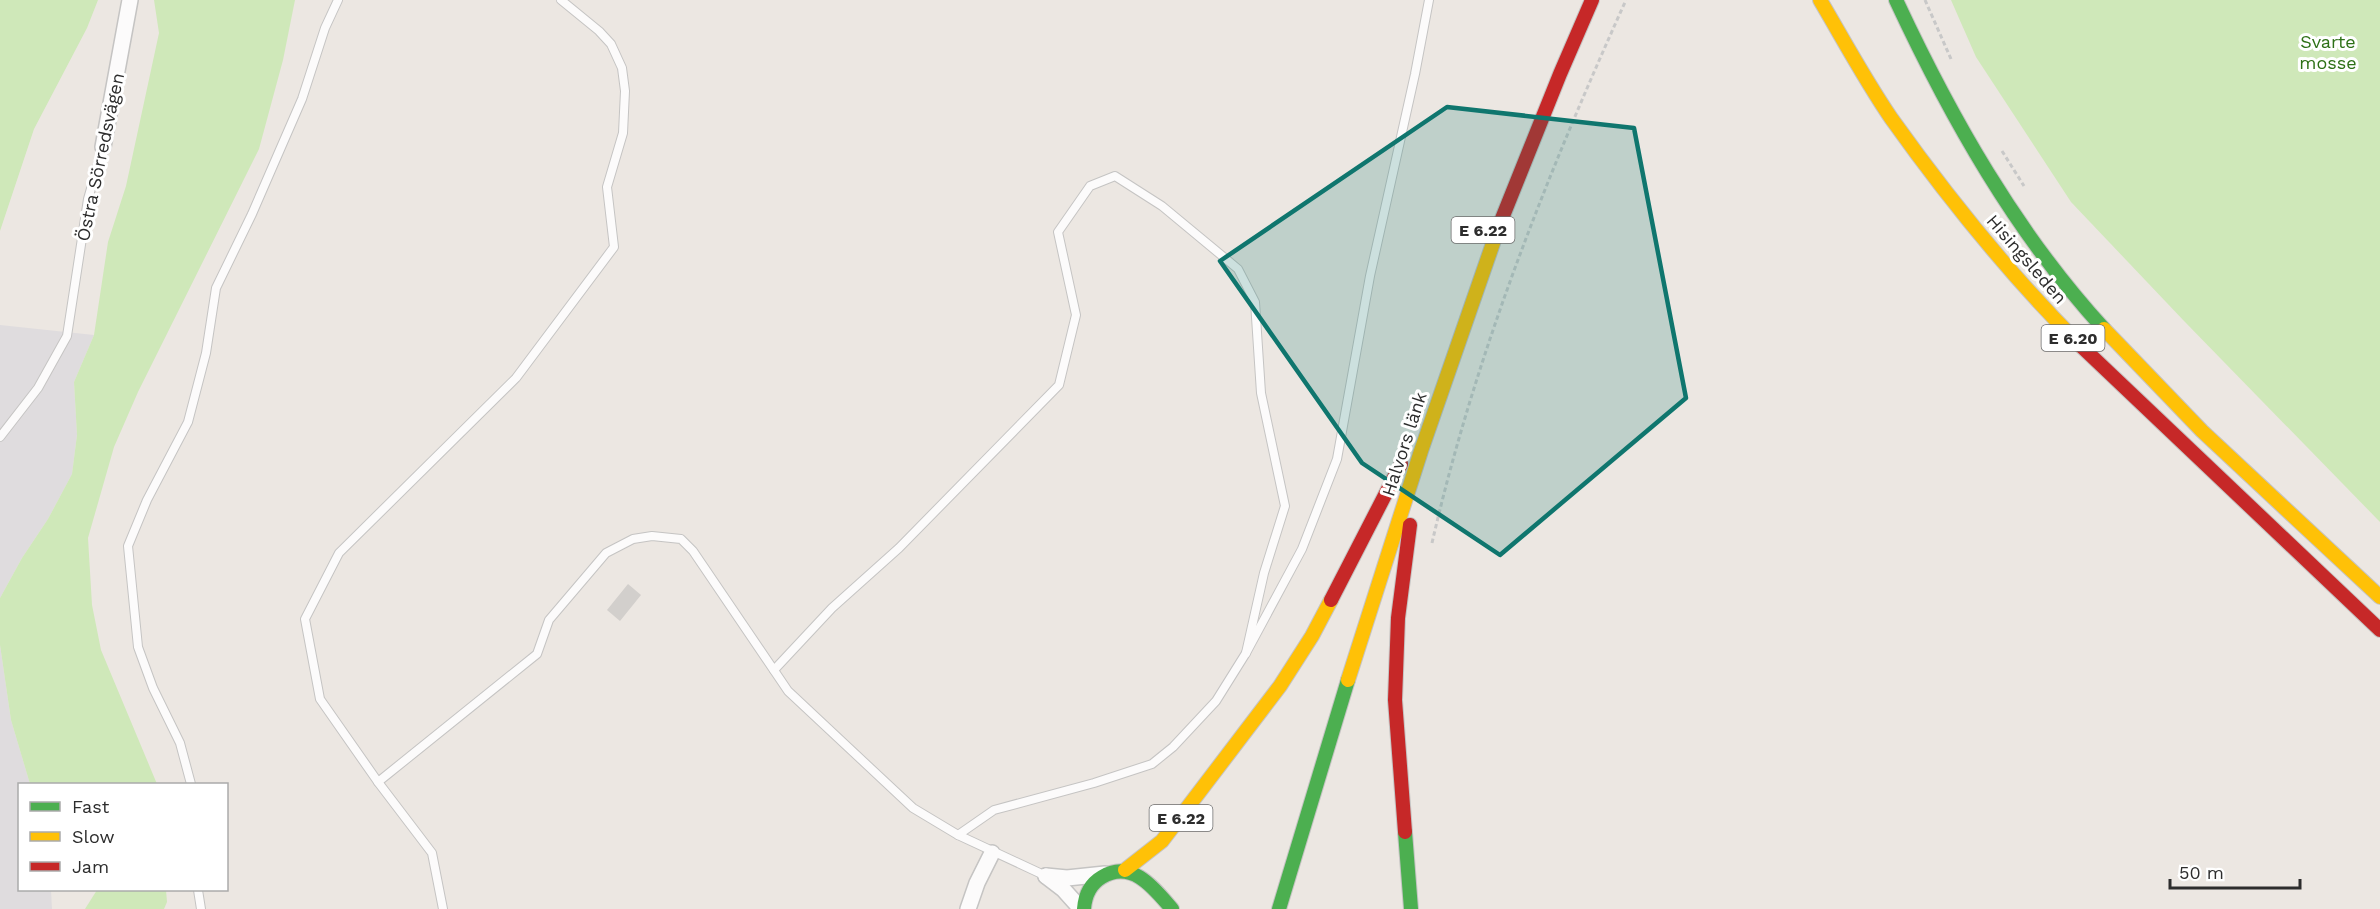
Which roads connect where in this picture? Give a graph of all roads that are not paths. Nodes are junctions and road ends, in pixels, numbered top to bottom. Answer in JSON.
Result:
{"nodes":[{"id":1,"x":130,"y":0,"type":"edge"},
{"id":2,"x":338,"y":0,"type":"edge"},
{"id":3,"x":561,"y":0,"type":"edge"},
{"id":4,"x":1429,"y":0,"type":"edge"},
{"id":5,"x":1592,"y":0,"type":"edge"},
{"id":6,"x":1820,"y":0,"type":"edge"},
{"id":7,"x":1896,"y":0,"type":"edge"},
{"id":8,"x":103,"y":147,"type":"joint"},
{"id":9,"x":0,"y":437,"type":"edge"},
{"id":10,"x":1424,"y":439,"type":"junction"},
{"id":11,"x":1374,"y":548,"type":"dead end"},
{"id":12,"x":2380,"y":597,"type":"edge"},
{"id":13,"x":2380,"y":630,"type":"edge"},
{"id":14,"x":1246,"y":653,"type":"junction"},
{"id":15,"x":774,"y":670,"type":"junction"},
{"id":16,"x":1328,"y":697,"type":"dead end"},
{"id":17,"x":378,"y":782,"type":"junction"},
{"id":18,"x":191,"y":783,"type":"edge"},
{"id":19,"x":958,"y":835,"type":"junction"},
{"id":20,"x":992,"y":853,"type":"junction"},
{"id":21,"x":1125,"y":870,"type":"junction"},
{"id":22,"x":1105,"y":874,"type":"junction"},
{"id":23,"x":1046,"y":876,"type":"junction"},
{"id":24,"x":198,"y":891,"type":"edge"},
{"id":25,"x":1277,"y":893,"type":"junction"},
{"id":26,"x":201,"y":909,"type":"edge"},
{"id":27,"x":443,"y":909,"type":"edge"},
{"id":28,"x":968,"y":909,"type":"edge"},
{"id":29,"x":1083,"y":909,"type":"edge"},
{"id":30,"x":1172,"y":909,"type":"edge"},
{"id":31,"x":1266,"y":909,"type":"edge"},
{"id":32,"x":1279,"y":909,"type":"edge"},
{"id":33,"x":1411,"y":909,"type":"edge"}],
"edges":[{"from":1,"to":8,"type":"street","name":"Östra Sörredsvägen"},
{"from":2,"to":18,"type":"lane"},
{"from":3,"to":17,"type":"lane"},
{"from":4,"to":14,"type":"lane"},
{"from":5,"to":10,"type":"main road","name":"Halvors länk","number":"E 6.22"},
{"from":6,"to":13,"type":"main road","name":"Hisingsleden","number":"E 6.20"},
{"from":7,"to":12,"type":"main road","name":"Hisingsleden","number":"E 6.20"},
{"from":8,"to":9,"type":"lane","name":"Östra Sörredsvägen"},
{"from":10,"to":25,"type":"main road","name":"Halvors länk","number":"E 6.22"},
{"from":10,"to":33,"type":"main road","number":"E 6.22"},
{"from":11,"to":21,"type":"main road","name":"Halvors länk","number":"E 6.22"},
{"from":14,"to":15,"type":"lane"},
{"from":14,"to":19,"type":"lane"},
{"from":15,"to":17,"type":"lane"},
{"from":15,"to":19,"type":"lane"},
{"from":16,"to":25,"type":"main road","name":"Halvors länk","number":"E 6.22"},
{"from":17,"to":27,"type":"lane"},
{"from":19,"to":20,"type":"lane"},
{"from":20,"to":23,"type":"lane"},
{"from":20,"to":28,"type":"street"},
{"from":21,"to":22,"type":"main road","number":"E 6.22"},
{"from":21,"to":30,"type":"main road"},
{"from":22,"to":23,"type":"street"},
{"from":22,"to":29,"type":"main road"},
{"from":23,"to":29,"type":"street"},
{"from":24,"to":26,"type":"lane"},
{"from":25,"to":31,"type":"main road","name":"Halvors länk","number":"E 6.22"},
{"from":25,"to":32,"type":"main road","name":"Halvors länk","number":"E 6.22"}]}
